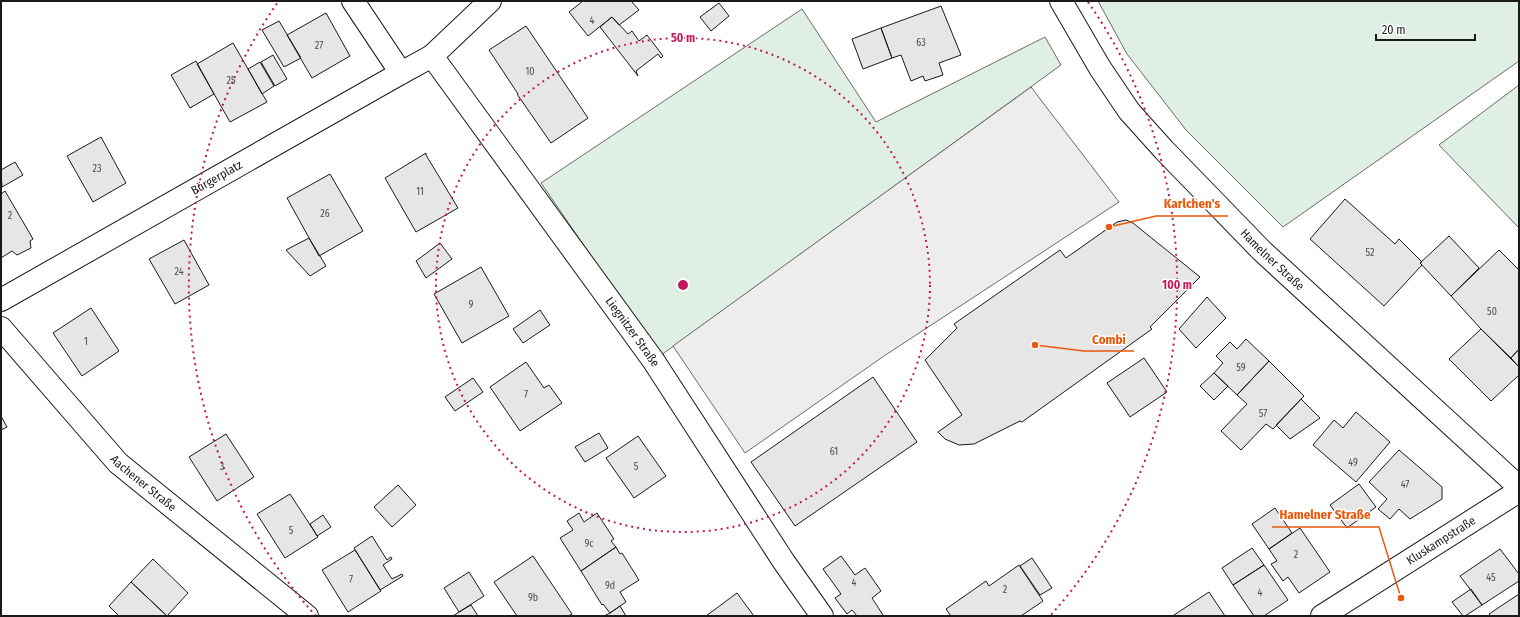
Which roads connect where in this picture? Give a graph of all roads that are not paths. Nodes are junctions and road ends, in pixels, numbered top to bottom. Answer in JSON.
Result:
{"nodes":[{"id":1,"x":353,"y":1,"type":"edge"},
{"id":2,"x":490,"y":1,"type":"edge"},
{"id":3,"x":1061,"y":1,"type":"edge"},
{"id":4,"x":432,"y":56,"type":"junction"},
{"id":5,"x":401,"y":73,"type":"junction"},
{"id":6,"x":1,"y":300,"type":"edge"},
{"id":7,"x":1,"y":328,"type":"edge"},
{"id":8,"x":1519,"y":487,"type":"edge"},
{"id":9,"x":1519,"y":491,"type":"edge"},
{"id":10,"x":307,"y":616,"type":"edge"},
{"id":11,"x":822,"y":616,"type":"edge"},
{"id":12,"x":1322,"y":616,"type":"edge"}],
"edges":[{"from":1,"to":5,"type":"street"},
{"from":2,"to":4,"type":"street","name":"Bürgerplatz"},
{"from":3,"to":8,"type":"street","name":"Hamelner Straße"},
{"from":4,"to":5,"type":"street","name":"Bürgerplatz"},
{"from":4,"to":11,"type":"street","name":"Liegnitzer Straße"},
{"from":5,"to":6,"type":"street","name":"Bürgerplatz"},
{"from":7,"to":10,"type":"street","name":"Aachener Straße"},
{"from":9,"to":12,"type":"street","name":"Kluskampstraße"}]}
